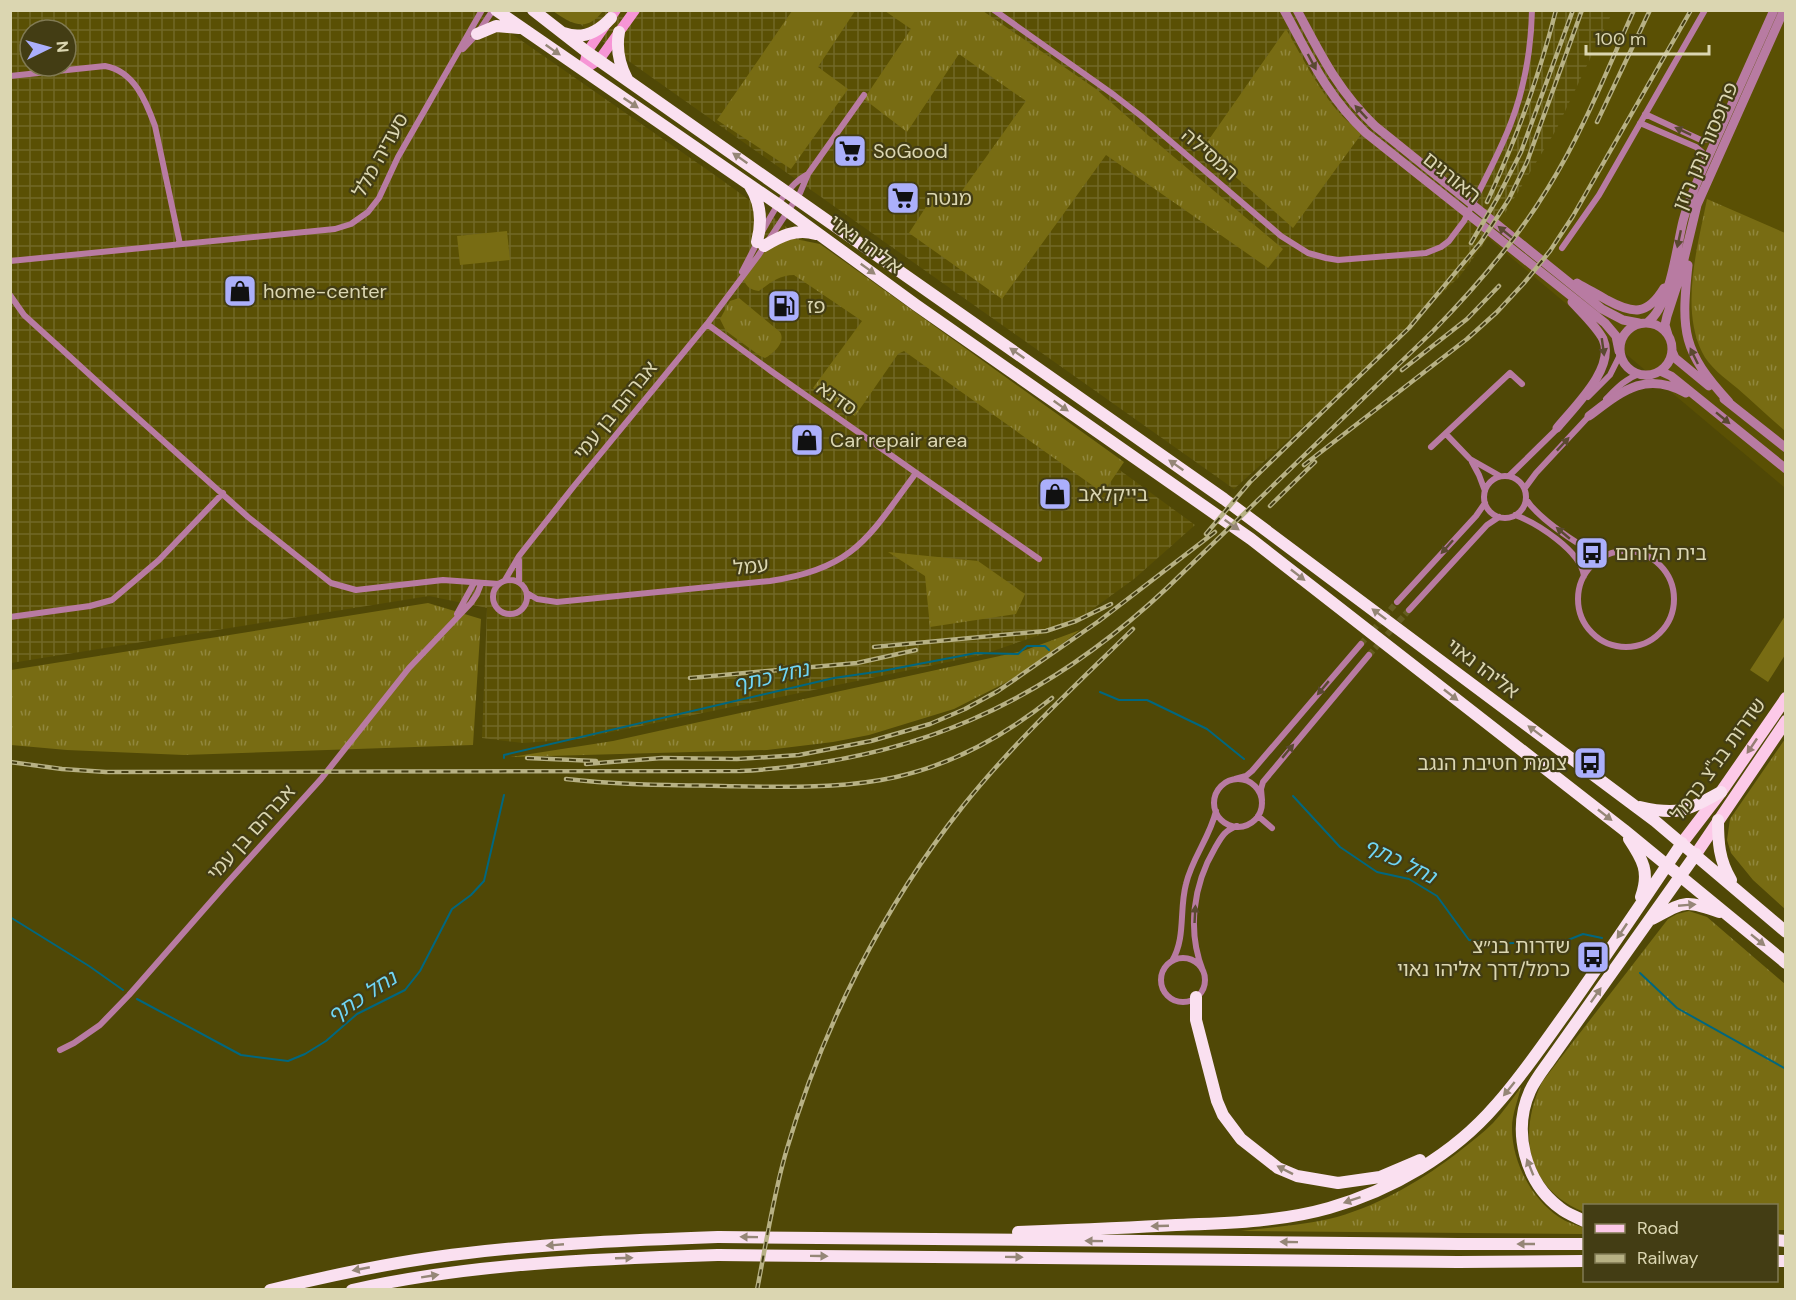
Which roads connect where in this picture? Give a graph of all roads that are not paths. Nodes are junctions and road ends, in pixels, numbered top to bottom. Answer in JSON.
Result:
{"nodes":[{"id":1,"x":482,"y":10,"type":"edge"},
{"id":2,"x":495,"y":10,"type":"edge"},
{"id":3,"x":533,"y":10,"type":"edge"},
{"id":4,"x":635,"y":10,"type":"edge"},
{"id":5,"x":993,"y":10,"type":"edge"},
{"id":6,"x":1284,"y":10,"type":"edge"},
{"id":7,"x":1297,"y":10,"type":"edge"},
{"id":8,"x":1532,"y":10,"type":"edge"},
{"id":9,"x":1705,"y":10,"type":"edge"},
{"id":10,"x":1774,"y":10,"type":"edge"},
{"id":11,"x":1784,"y":10,"type":"edge"},
{"id":12,"x":614,"y":14,"type":"edge"},
{"id":13,"x":523,"y":29,"type":"junction"},
{"id":14,"x":620,"y":32,"type":"junction"},
{"id":15,"x":562,"y":33,"type":"junction"},
{"id":16,"x":477,"y":34,"type":"junction"},
{"id":17,"x":587,"y":52,"type":"junction"},
{"id":18,"x":456,"y":56,"type":"junction"},
{"id":19,"x":599,"y":60,"type":"junction"},
{"id":20,"x":583,"y":70,"type":"junction"},
{"id":21,"x":10,"y":75,"type":"edge"},
{"id":22,"x":628,"y":80,"type":"junction"},
{"id":23,"x":864,"y":95,"type":"dead end"},
{"id":24,"x":1646,"y":114,"type":"junction"},
{"id":25,"x":1640,"y":123,"type":"junction"},
{"id":26,"x":1719,"y":132,"type":"junction"},
{"id":27,"x":1402,"y":154,"type":"junction"},
{"id":28,"x":1706,"y":162,"type":"junction"},
{"id":29,"x":808,"y":174,"type":"junction"},
{"id":30,"x":747,"y":183,"type":"junction"},
{"id":31,"x":793,"y":195,"type":"junction"},
{"id":32,"x":784,"y":208,"type":"junction"},
{"id":33,"x":1692,"y":224,"type":"junction"},
{"id":34,"x":820,"y":235,"type":"junction"},
{"id":35,"x":180,"y":244,"type":"junction"},
{"id":36,"x":760,"y":244,"type":"junction"},
{"id":37,"x":1562,"y":248,"type":"dead end"},
{"id":38,"x":10,"y":261,"type":"edge"},
{"id":39,"x":1550,"y":272,"type":"junction"},
{"id":40,"x":1672,"y":272,"type":"junction"},
{"id":41,"x":1557,"y":285,"type":"junction"},
{"id":42,"x":10,"y":295,"type":"edge"},
{"id":43,"x":1643,"y":323,"type":"junction"},
{"id":44,"x":707,"y":324,"type":"junction"},
{"id":45,"x":1668,"y":335,"type":"junction"},
{"id":46,"x":1672,"y":351,"type":"junction"},
{"id":47,"x":1620,"y":353,"type":"junction"},
{"id":48,"x":1660,"y":371,"type":"junction"},
{"id":49,"x":1640,"y":374,"type":"junction"},
{"id":50,"x":1522,"y":384,"type":"dead end"},
{"id":51,"x":1729,"y":402,"type":"junction"},
{"id":52,"x":1704,"y":403,"type":"junction"},
{"id":53,"x":1589,"y":416,"type":"junction"},
{"id":54,"x":1557,"y":428,"type":"junction"},
{"id":55,"x":1446,"y":434,"type":"junction"},
{"id":56,"x":1431,"y":447,"type":"dead end"},
{"id":57,"x":1785,"y":448,"type":"edge"},
{"id":58,"x":1470,"y":459,"type":"junction"},
{"id":59,"x":1785,"y":469,"type":"edge"},
{"id":60,"x":916,"y":473,"type":"junction"},
{"id":61,"x":1500,"y":476,"type":"junction"},
{"id":62,"x":1509,"y":476,"type":"junction"},
{"id":63,"x":1525,"y":488,"type":"junction"},
{"id":64,"x":1485,"y":491,"type":"junction"},
{"id":65,"x":223,"y":493,"type":"junction"},
{"id":66,"x":1526,"y":499,"type":"junction"},
{"id":67,"x":1485,"y":503,"type":"junction"},
{"id":68,"x":1515,"y":515,"type":"junction"},
{"id":69,"x":1499,"y":517,"type":"junction"},
{"id":70,"x":519,"y":556,"type":"junction"},
{"id":71,"x":1606,"y":556,"type":"junction"},
{"id":72,"x":1039,"y":559,"type":"dead end"},
{"id":73,"x":1584,"y":577,"type":"junction"},
{"id":74,"x":502,"y":582,"type":"junction"},
{"id":75,"x":519,"y":582,"type":"junction"},
{"id":76,"x":478,"y":585,"type":"junction"},
{"id":77,"x":527,"y":593,"type":"junction"},
{"id":78,"x":493,"y":600,"type":"junction"},
{"id":79,"x":546,"y":602,"type":"junction"},
{"id":80,"x":1397,"y":602,"type":"tunnel mouth"},
{"id":81,"x":524,"y":607,"type":"junction"},
{"id":82,"x":1409,"y":610,"type":"tunnel mouth"},
{"id":83,"x":10,"y":617,"type":"edge"},
{"id":84,"x":1361,"y":644,"type":"tunnel mouth"},
{"id":85,"x":1369,"y":656,"type":"tunnel mouth"},
{"id":86,"x":1785,"y":698,"type":"edge"},
{"id":87,"x":1785,"y":721,"type":"edge"},
{"id":88,"x":1235,"y":779,"type":"junction"},
{"id":89,"x":1721,"y":792,"type":"junction"},
{"id":90,"x":1626,"y":798,"type":"junction"},
{"id":91,"x":1262,"y":800,"type":"junction"},
{"id":92,"x":1216,"y":811,"type":"junction"},
{"id":93,"x":1258,"y":816,"type":"junction"},
{"id":94,"x":1718,"y":820,"type":"junction"},
{"id":95,"x":1238,"y":826,"type":"junction"},
{"id":96,"x":1272,"y":828,"type":"dead end"},
{"id":97,"x":1624,"y":830,"type":"junction"},
{"id":98,"x":1682,"y":843,"type":"junction"},
{"id":99,"x":1696,"y":854,"type":"junction"},
{"id":100,"x":1667,"y":865,"type":"junction"},
{"id":101,"x":1681,"y":876,"type":"junction"},
{"id":102,"x":1742,"y":895,"type":"junction"},
{"id":103,"x":1636,"y":911,"type":"junction"},
{"id":104,"x":1728,"y":916,"type":"junction"},
{"id":105,"x":1648,"y":921,"type":"junction"},
{"id":106,"x":1785,"y":932,"type":"edge"},
{"id":107,"x":1172,"y":961,"type":"junction"},
{"id":108,"x":1785,"y":963,"type":"edge"},
{"id":109,"x":1203,"y":971,"type":"junction"},
{"id":110,"x":1196,"y":998,"type":"junction"},
{"id":111,"x":60,"y":1050,"type":"dead end"},
{"id":112,"x":1475,"y":1127,"type":"junction"},
{"id":113,"x":1583,"y":1220,"type":"edge"},
{"id":114,"x":871,"y":1238,"type":"junction"},
{"id":115,"x":1583,"y":1244,"type":"edge"},
{"id":116,"x":1583,"y":1261,"type":"edge"},
{"id":117,"x":270,"y":1290,"type":"edge"},
{"id":118,"x":352,"y":1290,"type":"edge"}],
"edges":[{"from":1,"to":18,"type":"street","name":"סעדיה מלל"},
{"from":2,"to":13,"type":"highway","name":"אליהו נאוי"},
{"from":2,"to":16,"type":"street","name":"סעדיה מלל"},
{"from":3,"to":15,"type":"highway","name":"אליהו נאוי"},
{"from":4,"to":14,"type":"main road"},
{"from":5,"to":8,"type":"street","name":"המסילה"},
{"from":6,"to":27,"type":"street","name":"האורגים","one_way":true},
{"from":27,"to":7,"type":"street","name":"האורגים","one_way":true},
{"from":9,"to":24,"type":"street"},
{"from":10,"to":26,"type":"street","name":"פרופסור נתן רוזן"},
{"from":11,"to":33,"type":"street","name":"פרופסור נתן רוזן"},
{"from":12,"to":15,"type":"highway"},
{"from":12,"to":17,"type":"main road"},
{"from":13,"to":16,"type":"highway"},
{"from":13,"to":20,"type":"highway","name":"אליהו נאוי","one_way":true},
{"from":14,"to":19,"type":"main road"},
{"from":14,"to":22,"type":"highway"},
{"from":15,"to":17,"type":"highway","name":"אליהו נאוי"},
{"from":16,"to":18,"type":"street","name":"סעדיה מלל"},
{"from":17,"to":19,"type":"highway","name":"אליהו נאוי"},
{"from":17,"to":20,"type":"main road"},
{"from":18,"to":35,"type":"street","name":"סעדיה מלל"},
{"from":19,"to":20,"type":"main road"},
{"from":19,"to":22,"type":"highway","name":"אליהו נאוי"},
{"from":20,"to":30,"type":"highway","name":"אליהו נאוי","one_way":true},
{"from":21,"to":35,"type":"street"},
{"from":31,"to":22,"type":"highway","name":"אליהו נאוי","one_way":true},
{"from":23,"to":29,"type":"street","name":"אברהם בן עמי"},
{"from":24,"to":25,"type":"street"},
{"from":26,"to":24,"type":"street","one_way":true},
{"from":25,"to":28,"type":"street"},
{"from":25,"to":37,"type":"street"},
{"from":26,"to":28,"type":"street","name":"פרופסור נתן רוזן"},
{"from":27,"to":39,"type":"street","name":"האורגים"},
{"from":28,"to":40,"type":"street","name":"פרופסור נתן רוזן","one_way":true},
{"from":29,"to":31,"type":"street","name":"אברהם בן עמי"},
{"from":29,"to":31,"type":"street","name":"אברהם בן עמי"},
{"from":30,"to":32,"type":"highway","name":"אליהו נאוי"},
{"from":30,"to":36,"type":"highway"},
{"from":31,"to":32,"type":"street","name":"אברהם בן עמי"},
{"from":31,"to":32,"type":"street","name":"אברהם בן עמי"},
{"from":90,"to":31,"type":"highway","name":"אליהו נאוי","one_way":true},
{"from":32,"to":34,"type":"highway","name":"אליהו נאוי"},
{"from":32,"to":36,"type":"street","name":"אברהם בן עמי"},
{"from":32,"to":36,"type":"street","name":"אברהם בן עמי"},
{"from":33,"to":45,"type":"street","name":"פרופסור נתן רוזן"},
{"from":51,"to":33,"type":"street","one_way":true},
{"from":34,"to":36,"type":"highway"},
{"from":34,"to":97,"type":"highway","name":"אליהו נאוי","one_way":true},
{"from":35,"to":38,"type":"street","name":"סעדיה מלל"},
{"from":36,"to":44,"type":"street","name":"אברהם בן עמי"},
{"from":39,"to":40,"type":"street"},
{"from":39,"to":41,"type":"street","name":"האורגים"},
{"from":39,"to":43,"type":"street","name":"האורגים"},
{"from":40,"to":43,"type":"street","name":"פרופסור נתן רוזן"},
{"from":41,"to":47,"type":"street","name":"האורגים"},
{"from":41,"to":54,"type":"street","one_way":true},
{"from":42,"to":65,"type":"street"},
{"from":43,"to":45,"type":"street"},
{"from":43,"to":47,"type":"street"},
{"from":44,"to":60,"type":"street","name":"סדנא"},
{"from":44,"to":70,"type":"street","name":"אברהם בן עמי"},
{"from":45,"to":46,"type":"street"},
{"from":46,"to":48,"type":"street"},
{"from":46,"to":51,"type":"street"},
{"from":47,"to":49,"type":"street"},
{"from":47,"to":54,"type":"street"},
{"from":48,"to":49,"type":"street"},
{"from":48,"to":52,"type":"street"},
{"from":49,"to":53,"type":"street"},
{"from":50,"to":55,"type":"street"},
{"from":51,"to":57,"type":"street"},
{"from":52,"to":53,"type":"street"},
{"from":52,"to":59,"type":"street","one_way":true},
{"from":63,"to":53,"type":"street","one_way":true},
{"from":54,"to":62,"type":"street"},
{"from":55,"to":56,"type":"street"},
{"from":55,"to":58,"type":"street"},
{"from":58,"to":61,"type":"street"},
{"from":58,"to":64,"type":"street"},
{"from":60,"to":72,"type":"street","name":"סדנא"},
{"from":60,"to":79,"type":"street","name":"עמל"},
{"from":61,"to":62,"type":"street"},
{"from":61,"to":64,"type":"street"},
{"from":62,"to":63,"type":"street"},
{"from":63,"to":66,"type":"street"},
{"from":64,"to":67,"type":"street"},
{"from":65,"to":76,"type":"street"},
{"from":65,"to":83,"type":"street"},
{"from":66,"to":68,"type":"street"},
{"from":71,"to":66,"type":"street","one_way":true},
{"from":67,"to":69,"type":"street"},
{"from":67,"to":80,"type":"street","one_way":true},
{"from":68,"to":69,"type":"street"},
{"from":68,"to":73,"type":"street"},
{"from":69,"to":82,"type":"street"},
{"from":70,"to":74,"type":"street","name":"אברהם בן עמי"},
{"from":70,"to":75,"type":"street"},
{"from":71,"to":73,"type":"street"},
{"from":71,"to":73,"type":"street"},
{"from":74,"to":75,"type":"street"},
{"from":74,"to":76,"type":"street"},
{"from":74,"to":78,"type":"street"},
{"from":75,"to":77,"type":"street"},
{"from":76,"to":78,"type":"street"},
{"from":76,"to":111,"type":"street","name":"אברהם בן עמי"},
{"from":77,"to":79,"type":"street","name":"עמל"},
{"from":77,"to":81,"type":"street"},
{"from":78,"to":81,"type":"street"},
{"from":79,"to":81,"type":"street","name":"עמל"},
{"from":84,"to":88,"type":"street","one_way":true},
{"from":91,"to":85,"type":"street","one_way":true},
{"from":86,"to":89,"type":"main road","name":"שדרות בנ\"צ כרמל","one_way":true},
{"from":87,"to":94,"type":"main road","name":"שדרות בנ\"צ כרמל"},
{"from":88,"to":91,"type":"street"},
{"from":88,"to":92,"type":"street"},
{"from":89,"to":90,"type":"highway"},
{"from":89,"to":98,"type":"main road","name":"שדרות בנ\"צ כרמל"},
{"from":90,"to":98,"type":"highway","name":"אליהו נאוי"},
{"from":91,"to":93,"type":"street"},
{"from":92,"to":95,"type":"street"},
{"from":92,"to":107,"type":"street"},
{"from":93,"to":95,"type":"street"},
{"from":93,"to":96,"type":"street"},
{"from":94,"to":99,"type":"main road","name":"שדרות בנ\"צ כרמל"},
{"from":94,"to":102,"type":"highway"},
{"from":109,"to":95,"type":"street","one_way":true},
{"from":97,"to":100,"type":"highway","name":"אליהו נאוי"},
{"from":97,"to":103,"type":"highway"},
{"from":98,"to":99,"type":"highway","name":"אליהו נאוי"},
{"from":98,"to":100,"type":"highway"},
{"from":99,"to":101,"type":"highway"},
{"from":99,"to":102,"type":"highway","name":"אליהו נאוי"},
{"from":100,"to":101,"type":"highway","name":"אליהו נאוי"},
{"from":100,"to":103,"type":"highway"},
{"from":101,"to":104,"type":"highway","name":"אליהו נאוי"},
{"from":101,"to":105,"type":"highway"},
{"from":102,"to":106,"type":"highway","name":"אליהו נאוי"},
{"from":103,"to":112,"type":"highway","one_way":true},
{"from":105,"to":104,"type":"highway","one_way":true},
{"from":104,"to":108,"type":"highway","name":"אליהו נאוי","one_way":true},
{"from":113,"to":105,"type":"highway","one_way":true},
{"from":107,"to":109,"type":"street"},
{"from":107,"to":110,"type":"street"},
{"from":109,"to":110,"type":"street"},
{"from":112,"to":110,"type":"highway","one_way":true},
{"from":112,"to":114,"type":"highway","one_way":true},
{"from":115,"to":114,"type":"highway","one_way":true},
{"from":114,"to":117,"type":"highway","one_way":true},
{"from":118,"to":116,"type":"highway","one_way":true}]}
